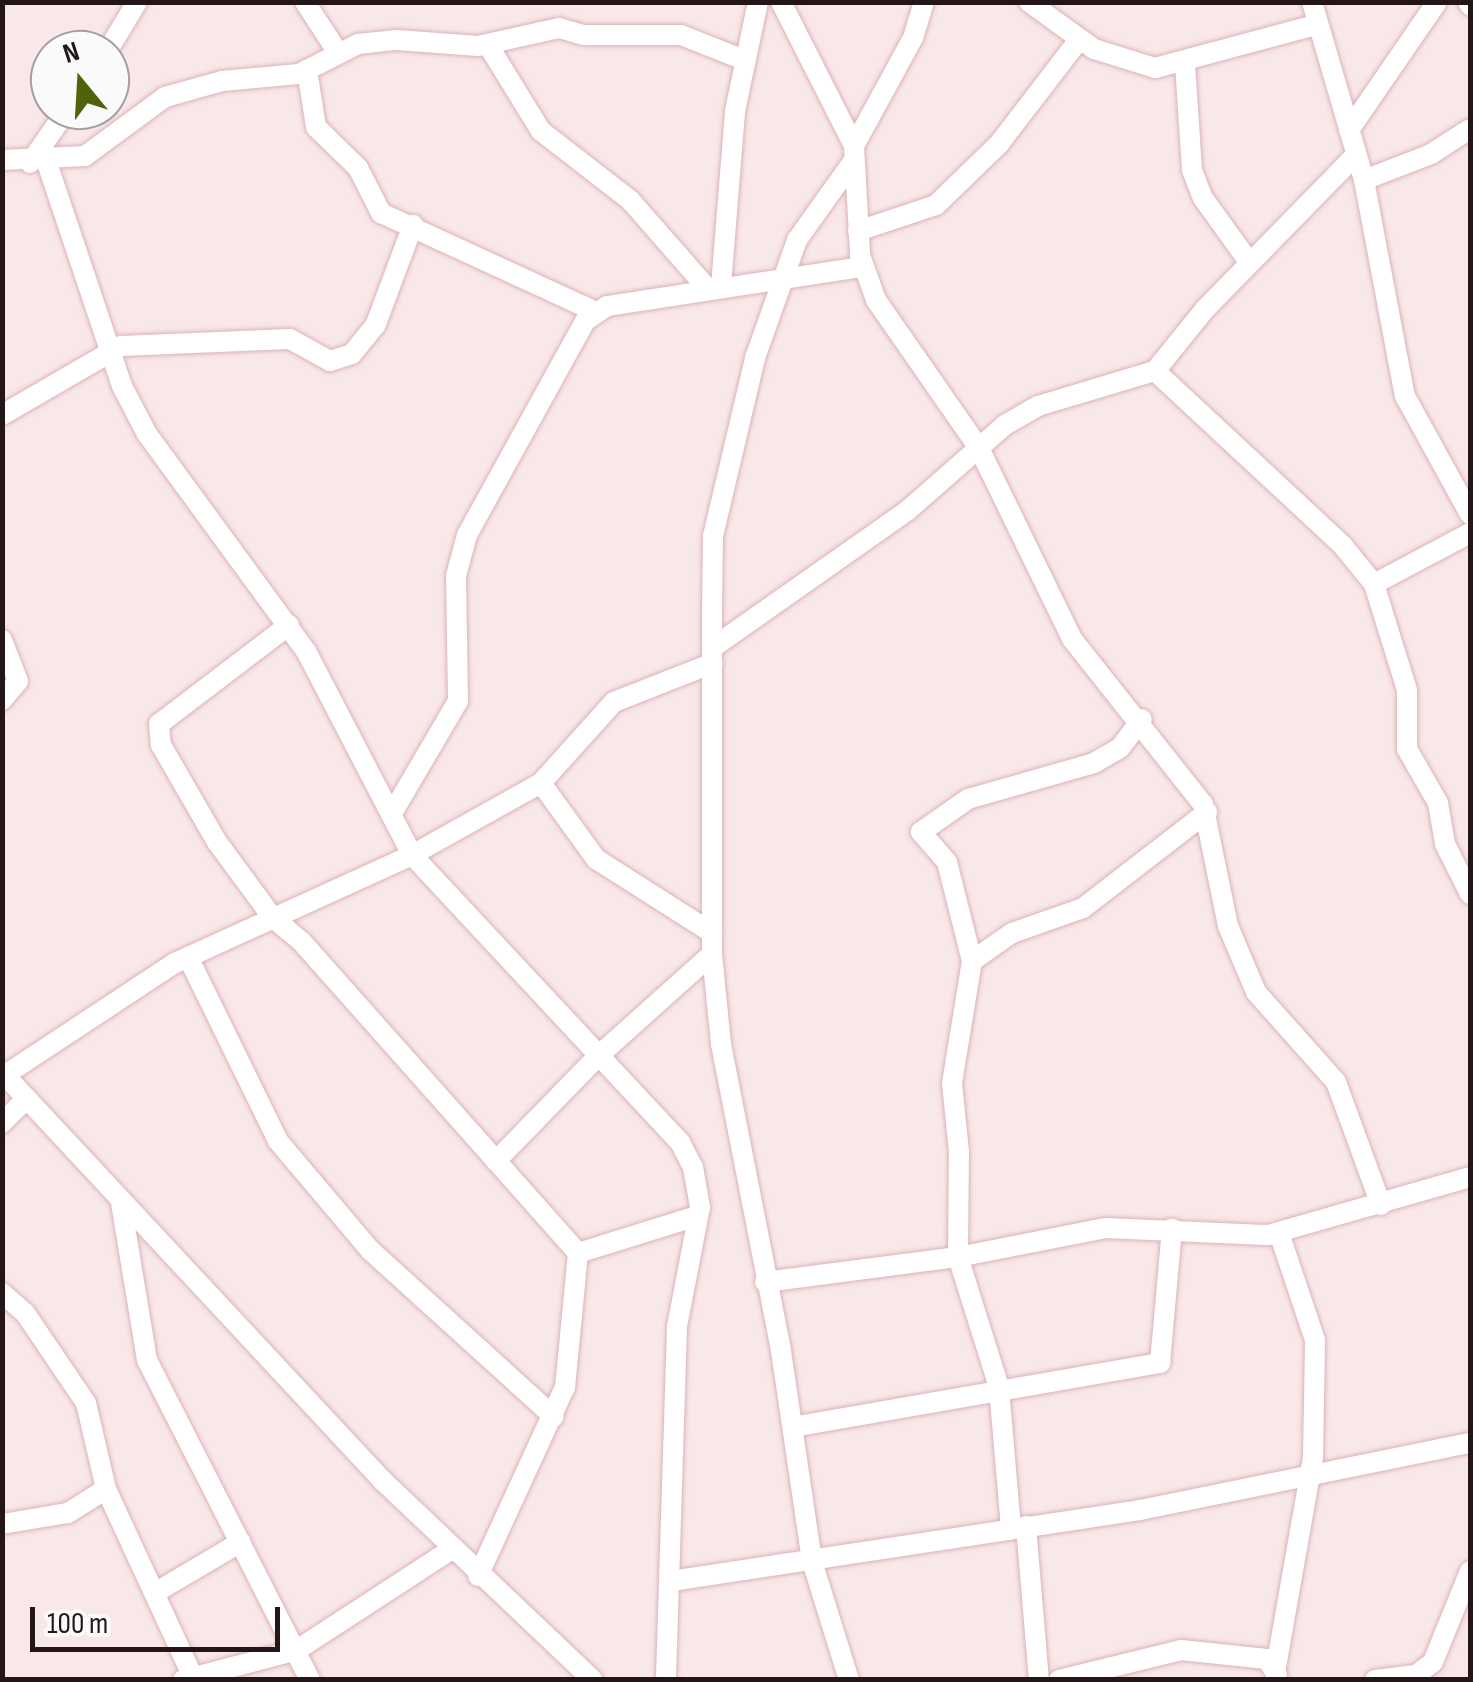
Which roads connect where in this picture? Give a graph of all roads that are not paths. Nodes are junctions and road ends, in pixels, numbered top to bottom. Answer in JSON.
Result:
{"nodes":[{"id":1,"x":137,"y":2,"type":"edge"},
{"id":2,"x":306,"y":2,"type":"edge"},
{"id":3,"x":758,"y":2,"type":"edge"},
{"id":4,"x":781,"y":2,"type":"edge"},
{"id":5,"x":924,"y":2,"type":"edge"},
{"id":6,"x":1029,"y":2,"type":"edge"},
{"id":7,"x":1312,"y":2,"type":"edge"},
{"id":8,"x":1437,"y":2,"type":"edge"},
{"id":9,"x":1316,"y":25,"type":"junction"},
{"id":10,"x":120,"y":30,"type":"edge"},
{"id":11,"x":1078,"y":41,"type":"junction"},
{"id":12,"x":488,"y":46,"type":"junction"},
{"id":13,"x":337,"y":51,"type":"junction"},
{"id":14,"x":744,"y":60,"type":"junction"},
{"id":15,"x":1184,"y":64,"type":"junction"},
{"id":16,"x":307,"y":70,"type":"junction"},
{"id":17,"x":1470,"y":129,"type":"edge"},
{"id":18,"x":56,"y":130,"type":"edge"},
{"id":19,"x":1349,"y":130,"type":"junction"},
{"id":20,"x":854,"y":153,"type":"junction"},
{"id":21,"x":1356,"y":155,"type":"junction"},
{"id":22,"x":2,"y":160,"type":"edge"},
{"id":23,"x":38,"y":163,"type":"junction"},
{"id":24,"x":1364,"y":180,"type":"junction"},
{"id":25,"x":413,"y":225,"type":"junction"},
{"id":26,"x":858,"y":230,"type":"junction"},
{"id":27,"x":1249,"y":262,"type":"junction"},
{"id":28,"x":862,"y":268,"type":"junction"},
{"id":29,"x":781,"y":280,"type":"junction"},
{"id":30,"x":714,"y":288,"type":"junction"},
{"id":31,"x":596,"y":312,"type":"junction"},
{"id":32,"x":110,"y":352,"type":"junction"},
{"id":33,"x":1155,"y":371,"type":"junction"},
{"id":34,"x":2,"y":414,"type":"edge"},
{"id":35,"x":979,"y":448,"type":"junction"},
{"id":36,"x":1470,"y":514,"type":"edge"},
{"id":37,"x":1470,"y":533,"type":"edge"},
{"id":38,"x":1374,"y":584,"type":"junction"},
{"id":39,"x":289,"y":626,"type":"junction"},
{"id":40,"x":2,"y":640,"type":"edge"},
{"id":41,"x":713,"y":656,"type":"junction"},
{"id":42,"x":2,"y":700,"type":"edge"},
{"id":43,"x":1142,"y":719,"type":"junction"},
{"id":44,"x":541,"y":783,"type":"junction"},
{"id":45,"x":394,"y":810,"type":"junction"},
{"id":46,"x":1206,"y":812,"type":"junction"},
{"id":47,"x":412,"y":855,"type":"junction"},
{"id":48,"x":1470,"y":894,"type":"edge"},
{"id":49,"x":272,"y":917,"type":"junction"},
{"id":50,"x":712,"y":943,"type":"junction"},
{"id":51,"x":188,"y":957,"type":"junction"},
{"id":52,"x":972,"y":961,"type":"junction"},
{"id":53,"x":596,"y":1058,"type":"junction"},
{"id":54,"x":4,"y":1073,"type":"edge"},
{"id":55,"x":27,"y":1098,"type":"junction"},
{"id":56,"x":2,"y":1123,"type":"edge"},
{"id":57,"x":496,"y":1161,"type":"junction"},
{"id":58,"x":1470,"y":1178,"type":"edge"},
{"id":59,"x":120,"y":1202,"type":"junction"},
{"id":60,"x":1381,"y":1205,"type":"junction"},
{"id":61,"x":697,"y":1216,"type":"junction"},
{"id":62,"x":1172,"y":1229,"type":"junction"},
{"id":63,"x":1279,"y":1233,"type":"junction"},
{"id":64,"x":578,"y":1253,"type":"junction"},
{"id":65,"x":958,"y":1256,"type":"junction"},
{"id":66,"x":765,"y":1282,"type":"junction"},
{"id":67,"x":2,"y":1292,"type":"edge"},
{"id":68,"x":999,"y":1388,"type":"junction"},
{"id":69,"x":554,"y":1418,"type":"junction"},
{"id":70,"x":793,"y":1427,"type":"junction"},
{"id":71,"x":1470,"y":1443,"type":"edge"},
{"id":72,"x":1309,"y":1473,"type":"junction"},
{"id":73,"x":106,"y":1490,"type":"junction"},
{"id":74,"x":2,"y":1524,"type":"edge"},
{"id":75,"x":1018,"y":1527,"type":"junction"},
{"id":76,"x":241,"y":1542,"type":"junction"},
{"id":77,"x":452,"y":1550,"type":"junction"},
{"id":78,"x":812,"y":1561,"type":"junction"},
{"id":79,"x":1470,"y":1572,"type":"edge"},
{"id":80,"x":478,"y":1576,"type":"junction"},
{"id":81,"x":671,"y":1580,"type":"junction"},
{"id":82,"x":158,"y":1591,"type":"junction"},
{"id":83,"x":297,"y":1650,"type":"junction"},
{"id":84,"x":1104,"y":1673,"type":"edge"},
{"id":85,"x":1277,"y":1673,"type":"edge"},
{"id":86,"x":188,"y":1678,"type":"edge"},
{"id":87,"x":310,"y":1680,"type":"edge"},
{"id":88,"x":593,"y":1680,"type":"edge"},
{"id":89,"x":666,"y":1680,"type":"edge"},
{"id":90,"x":848,"y":1680,"type":"edge"},
{"id":91,"x":1039,"y":1680,"type":"edge"},
{"id":92,"x":1059,"y":1680,"type":"edge"},
{"id":93,"x":1375,"y":1680,"type":"edge"}],
"edges":[{"from":1,"to":10,"type":"street"},
{"from":2,"to":13,"type":"street"},
{"from":3,"to":14,"type":"street"},
{"from":4,"to":20,"type":"street"},
{"from":5,"to":20,"type":"street"},
{"from":6,"to":11,"type":"street"},
{"from":7,"to":9,"type":"street"},
{"from":8,"to":19,"type":"street"},
{"from":9,"to":15,"type":"street"},
{"from":9,"to":19,"type":"street"},
{"from":11,"to":15,"type":"street"},
{"from":11,"to":26,"type":"street"},
{"from":12,"to":13,"type":"street"},
{"from":12,"to":14,"type":"street"},
{"from":12,"to":30,"type":"street"},
{"from":13,"to":16,"type":"street"},
{"from":14,"to":30,"type":"street"},
{"from":15,"to":27,"type":"street"},
{"from":16,"to":23,"type":"street"},
{"from":16,"to":25,"type":"street"},
{"from":17,"to":24,"type":"street"},
{"from":18,"to":23,"type":"street"},
{"from":19,"to":21,"type":"street"},
{"from":20,"to":26,"type":"street"},
{"from":20,"to":29,"type":"street"},
{"from":21,"to":24,"type":"street"},
{"from":21,"to":27,"type":"street"},
{"from":22,"to":23,"type":"street"},
{"from":23,"to":32,"type":"street"},
{"from":24,"to":36,"type":"street"},
{"from":25,"to":31,"type":"street"},
{"from":25,"to":32,"type":"street"},
{"from":26,"to":28,"type":"street"},
{"from":27,"to":33,"type":"street"},
{"from":28,"to":29,"type":"street"},
{"from":28,"to":35,"type":"street"},
{"from":29,"to":30,"type":"street"},
{"from":29,"to":41,"type":"street"},
{"from":30,"to":31,"type":"street"},
{"from":31,"to":45,"type":"street"},
{"from":32,"to":34,"type":"street"},
{"from":32,"to":39,"type":"street"},
{"from":33,"to":35,"type":"street"},
{"from":33,"to":38,"type":"street"},
{"from":35,"to":41,"type":"street"},
{"from":35,"to":43,"type":"street"},
{"from":37,"to":38,"type":"street"},
{"from":38,"to":48,"type":"street"},
{"from":39,"to":45,"type":"street"},
{"from":39,"to":49,"type":"street"},
{"from":40,"to":42,"type":"street"},
{"from":41,"to":44,"type":"street"},
{"from":41,"to":50,"type":"street"},
{"from":43,"to":46,"type":"street"},
{"from":43,"to":52,"type":"street"},
{"from":44,"to":47,"type":"street"},
{"from":44,"to":50,"type":"street"},
{"from":45,"to":47,"type":"street"},
{"from":46,"to":52,"type":"street"},
{"from":46,"to":60,"type":"street"},
{"from":47,"to":49,"type":"street"},
{"from":47,"to":53,"type":"street"},
{"from":49,"to":51,"type":"street"},
{"from":49,"to":57,"type":"street"},
{"from":50,"to":53,"type":"street"},
{"from":50,"to":66,"type":"street"},
{"from":51,"to":54,"type":"street"},
{"from":51,"to":69,"type":"street"},
{"from":52,"to":65,"type":"street"},
{"from":53,"to":57,"type":"street"},
{"from":53,"to":61,"type":"street"},
{"from":54,"to":55,"type":"street"},
{"from":55,"to":56,"type":"street"},
{"from":55,"to":59,"type":"street"},
{"from":57,"to":64,"type":"street"},
{"from":58,"to":60,"type":"street"},
{"from":59,"to":76,"type":"street"},
{"from":59,"to":77,"type":"street"},
{"from":60,"to":63,"type":"street"},
{"from":61,"to":64,"type":"street"},
{"from":61,"to":81,"type":"street"},
{"from":62,"to":63,"type":"street"},
{"from":62,"to":65,"type":"street"},
{"from":62,"to":68,"type":"street"},
{"from":63,"to":72,"type":"street"},
{"from":64,"to":69,"type":"street"},
{"from":65,"to":66,"type":"street"},
{"from":65,"to":68,"type":"street"},
{"from":66,"to":70,"type":"street"},
{"from":67,"to":73,"type":"street"},
{"from":68,"to":70,"type":"street"},
{"from":68,"to":75,"type":"street"},
{"from":69,"to":80,"type":"street"},
{"from":70,"to":78,"type":"street"},
{"from":71,"to":72,"type":"street"},
{"from":72,"to":75,"type":"street"},
{"from":72,"to":85,"type":"street"},
{"from":73,"to":74,"type":"street"},
{"from":73,"to":82,"type":"street"},
{"from":75,"to":78,"type":"street"},
{"from":75,"to":91,"type":"street"},
{"from":76,"to":82,"type":"street"},
{"from":76,"to":83,"type":"street"},
{"from":77,"to":80,"type":"street"},
{"from":77,"to":83,"type":"street"},
{"from":78,"to":81,"type":"street"},
{"from":78,"to":90,"type":"street"},
{"from":79,"to":93,"type":"street"},
{"from":80,"to":88,"type":"street"},
{"from":81,"to":89,"type":"street"},
{"from":82,"to":86,"type":"street"},
{"from":83,"to":86,"type":"street"},
{"from":83,"to":87,"type":"street"},
{"from":84,"to":85,"type":"street"},
{"from":84,"to":92,"type":"street"}]}
